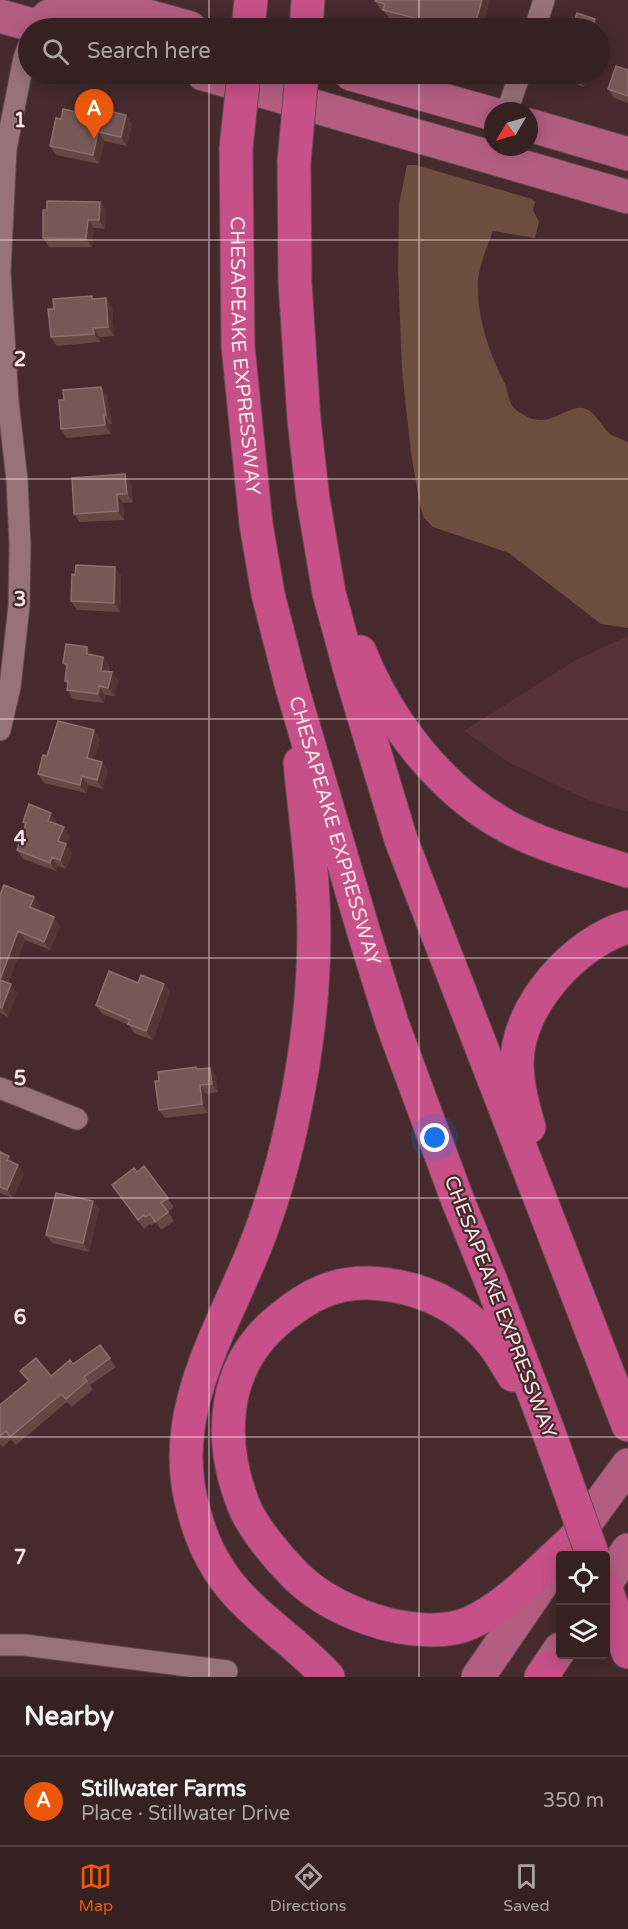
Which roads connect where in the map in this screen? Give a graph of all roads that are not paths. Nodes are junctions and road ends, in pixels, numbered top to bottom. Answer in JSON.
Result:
{"nodes":[{"id":1,"x":91,"y":0,"type":"edge"},
{"id":2,"x":251,"y":0,"type":"edge"},
{"id":3,"x":308,"y":0,"type":"edge"},
{"id":4,"x":544,"y":0,"type":"edge"},
{"id":5,"x":0,"y":16,"type":"edge"},
{"id":6,"x":47,"y":18,"type":"edge"},
{"id":7,"x":82,"y":18,"type":"edge"},
{"id":8,"x":155,"y":18,"type":"edge"},
{"id":9,"x":249,"y":18,"type":"edge"},
{"id":10,"x":307,"y":18,"type":"edge"},
{"id":11,"x":538,"y":18,"type":"edge"},
{"id":12,"x":18,"y":24,"type":"edge"},
{"id":13,"x":19,"y":84,"type":"edge"},
{"id":14,"x":238,"y":84,"type":"edge"},
{"id":15,"x":243,"y":84,"type":"edge"},
{"id":16,"x":301,"y":84,"type":"edge"},
{"id":17,"x":386,"y":84,"type":"edge"},
{"id":18,"x":516,"y":84,"type":"edge"},
{"id":19,"x":510,"y":102,"type":"edge"},
{"id":20,"x":484,"y":111,"type":"edge"},
{"id":21,"x":538,"y":128,"type":"edge"},
{"id":22,"x":628,"y":154,"type":"edge"},
{"id":23,"x":628,"y":197,"type":"edge"},
{"id":24,"x":324,"y":564,"type":"junction"},
{"id":25,"x":291,"y":684,"type":"junction"},
{"id":26,"x":0,"y":730,"type":"edge"},
{"id":27,"x":628,"y":871,"type":"edge"},
{"id":28,"x":628,"y":927,"type":"edge"},
{"id":29,"x":0,"y":1088,"type":"edge"},
{"id":30,"x":76,"y":1119,"type":"dead end"},
{"id":31,"x":566,"y":1268,"type":"junction"},
{"id":32,"x":628,"y":1425,"type":"edge"},
{"id":33,"x":549,"y":1433,"type":"junction"},
{"id":34,"x":628,"y":1465,"type":"edge"},
{"id":35,"x":628,"y":1550,"type":"edge"},
{"id":36,"x":572,"y":1551,"type":"edge"},
{"id":37,"x":573,"y":1551,"type":"edge"},
{"id":38,"x":556,"y":1564,"type":"edge"},
{"id":39,"x":556,"y":1573,"type":"edge"},
{"id":40,"x":610,"y":1577,"type":"edge"},
{"id":41,"x":610,"y":1600,"type":"edge"},
{"id":42,"x":0,"y":1645,"type":"edge"},
{"id":43,"x":628,"y":1652,"type":"edge"},
{"id":44,"x":227,"y":1671,"type":"dead end"},
{"id":45,"x":328,"y":1677,"type":"edge"},
{"id":46,"x":478,"y":1677,"type":"edge"}],
"edges":[{"from":1,"to":8,"type":"main road"},
{"from":2,"to":9,"type":"highway"},
{"from":3,"to":10,"type":"highway"},
{"from":4,"to":11,"type":"street"},
{"from":5,"to":12,"type":"main road"},
{"from":6,"to":7,"type":"main road"},
{"from":13,"to":26,"type":"street"},
{"from":14,"to":23,"type":"main road"},
{"from":15,"to":25,"type":"highway","name":"CHESAPEAKE EXPRESSWAY","bridge":true},
{"from":16,"to":24,"type":"highway","bridge":true},
{"from":17,"to":20,"type":"main road"},
{"from":18,"to":19,"type":"street"},
{"from":21,"to":22,"type":"main road"},
{"from":24,"to":27,"type":"highway"},
{"from":24,"to":31,"type":"highway"},
{"from":25,"to":33,"type":"highway","name":"CHESAPEAKE EXPRESSWAY"},
{"from":25,"to":45,"type":"highway"},
{"from":28,"to":31,"type":"highway"},
{"from":29,"to":30,"type":"street"},
{"from":31,"to":32,"type":"highway"},
{"from":33,"to":36,"type":"highway","name":"CHESAPEAKE EXPRESSWAY","bridge":true},
{"from":33,"to":38,"type":"highway"},
{"from":34,"to":37,"type":"main road"},
{"from":35,"to":40,"type":"main road"},
{"from":39,"to":46,"type":"main road"},
{"from":41,"to":43,"type":"highway"},
{"from":42,"to":44,"type":"street"}]}
